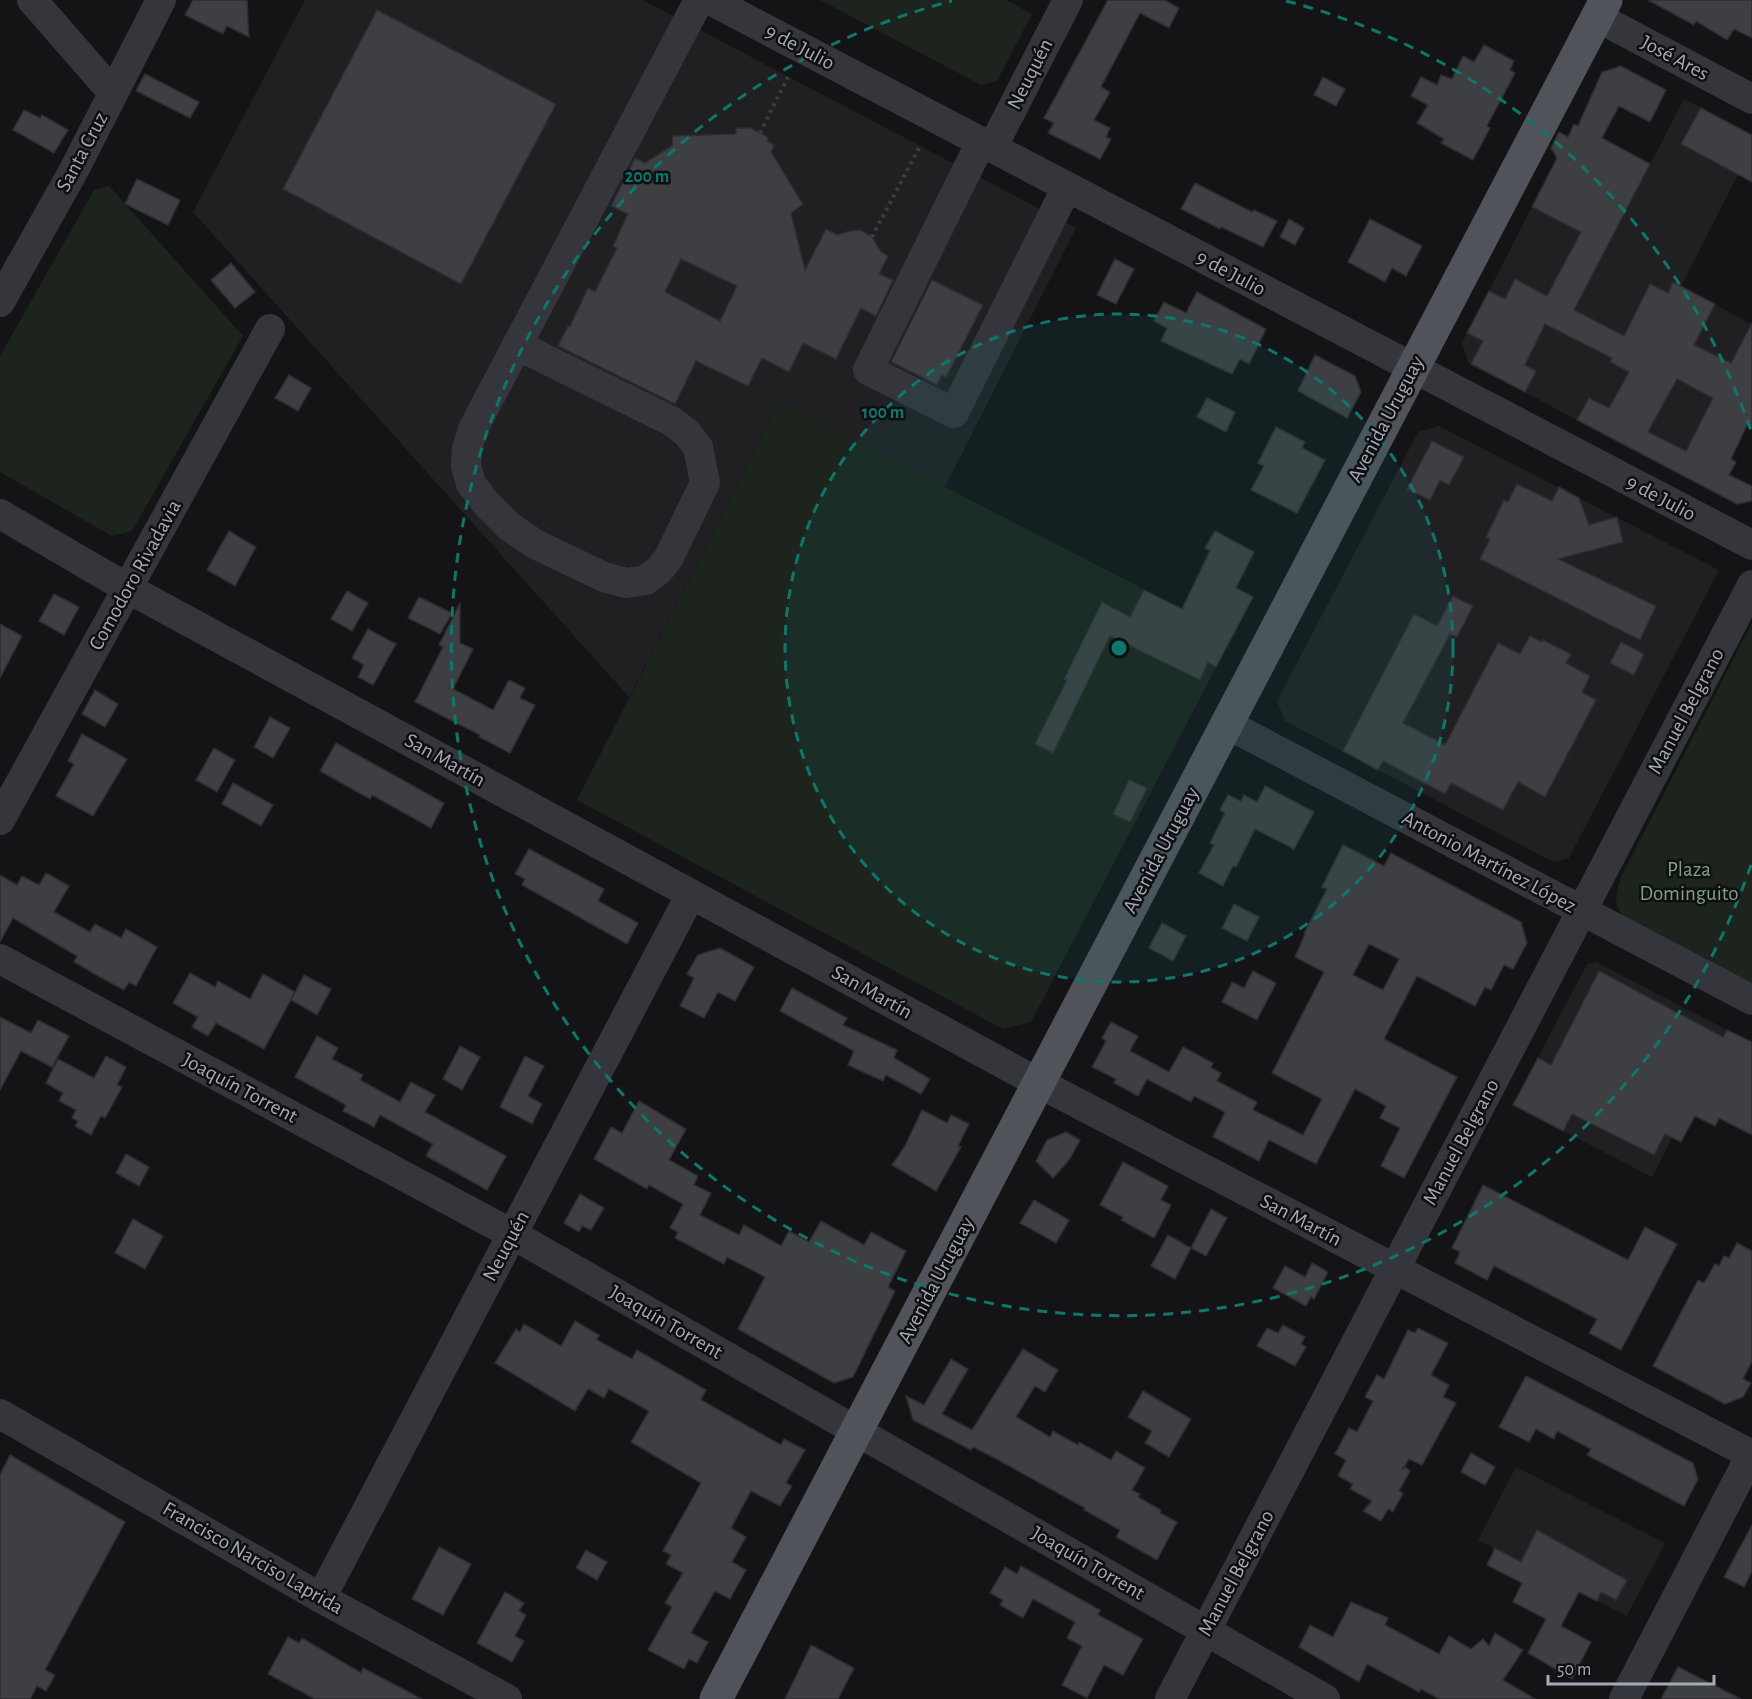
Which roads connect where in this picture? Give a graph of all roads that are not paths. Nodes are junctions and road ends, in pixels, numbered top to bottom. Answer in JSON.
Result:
{"nodes":[{"id":1,"x":32,"y":0,"type":"edge"},
{"id":2,"x":161,"y":0,"type":"edge"},
{"id":3,"x":699,"y":0,"type":"edge"},
{"id":4,"x":710,"y":0,"type":"edge"},
{"id":5,"x":1068,"y":0,"type":"edge"},
{"id":6,"x":1602,"y":8,"type":"edge"},
{"id":7,"x":113,"y":93,"type":"junction"},
{"id":8,"x":1752,"y":99,"type":"edge"},
{"id":9,"x":987,"y":145,"type":"junction"},
{"id":10,"x":1067,"y":187,"type":"junction"},
{"id":11,"x":0,"y":302,"type":"edge"},
{"id":12,"x":270,"y":329,"type":"dead end"},
{"id":13,"x":517,"y":345,"type":"junction"},
{"id":14,"x":1413,"y":368,"type":"junction"},
{"id":15,"x":0,"y":514,"type":"edge"},
{"id":16,"x":1752,"y":545,"type":"edge"},
{"id":17,"x":1752,"y":585,"type":"edge"},
{"id":18,"x":128,"y":588,"type":"junction"},
{"id":19,"x":1227,"y":724,"type":"junction"},
{"id":20,"x":0,"y":820,"type":"edge"},
{"id":21,"x":691,"y":894,"type":"junction"},
{"id":22,"x":1582,"y":910,"type":"junction"},
{"id":23,"x":0,"y":959,"type":"edge"},
{"id":24,"x":1752,"y":1000,"type":"edge"},
{"id":25,"x":1039,"y":1083,"type":"junction"},
{"id":26,"x":512,"y":1234,"type":"junction"},
{"id":27,"x":1394,"y":1269,"type":"junction"},
{"id":28,"x":0,"y":1414,"type":"edge"},
{"id":29,"x":856,"y":1431,"type":"junction"},
{"id":30,"x":1752,"y":1454,"type":"edge"},
{"id":31,"x":321,"y":1598,"type":"junction"},
{"id":32,"x":1206,"y":1631,"type":"junction"},
{"id":33,"x":507,"y":1699,"type":"edge"},
{"id":34,"x":716,"y":1699,"type":"edge"},
{"id":35,"x":1170,"y":1699,"type":"edge"},
{"id":36,"x":1325,"y":1699,"type":"edge"},
{"id":37,"x":1624,"y":1699,"type":"edge"}],
"edges":[{"from":1,"to":7,"type":"street"},
{"from":2,"to":7,"type":"street","name":"Santa Cruz"},
{"from":3,"to":13,"type":"street"},
{"from":4,"to":9,"type":"street","name":"9 de Julio"},
{"from":5,"to":9,"type":"street","name":"Neuquén"},
{"from":6,"to":8,"type":"street","name":"José Ares"},
{"from":6,"to":14,"type":"main road","name":"Avenida Uruguay"},
{"from":7,"to":11,"type":"street","name":"Santa Cruz"},
{"from":9,"to":10,"type":"street","name":"9 de Julio"},
{"from":9,"to":10,"type":"street","name":"Neuquén"},
{"from":10,"to":14,"type":"street","name":"9 de Julio"},
{"from":12,"to":18,"type":"street","name":"Comodoro Rivadavia"},
{"from":13,"to":13,"type":"street"},
{"from":14,"to":16,"type":"street","name":"9 de Julio"},
{"from":14,"to":19,"type":"main road","name":"Avenida Uruguay"},
{"from":15,"to":18,"type":"street","name":"San Martín"},
{"from":17,"to":22,"type":"street","name":"Manuel Belgrano"},
{"from":18,"to":20,"type":"street","name":"Comodoro Rivadavia"},
{"from":18,"to":21,"type":"street","name":"San Martín"},
{"from":19,"to":22,"type":"street","name":"Antonio Martínez López"},
{"from":19,"to":25,"type":"main road","name":"Avenida Uruguay"},
{"from":21,"to":25,"type":"street","name":"San Martín"},
{"from":21,"to":26,"type":"street","name":"Neuquén"},
{"from":22,"to":24,"type":"street","name":"Antonio Martínez López"},
{"from":22,"to":27,"type":"street","name":"Manuel Belgrano"},
{"from":23,"to":26,"type":"street","name":"Joaquín Torrent"},
{"from":25,"to":27,"type":"street","name":"San Martín"},
{"from":25,"to":29,"type":"main road","name":"Avenida Uruguay"},
{"from":26,"to":29,"type":"street","name":"Joaquín Torrent"},
{"from":26,"to":31,"type":"street","name":"Neuquén"},
{"from":27,"to":30,"type":"street","name":"San Martín"},
{"from":27,"to":32,"type":"street","name":"Manuel Belgrano"},
{"from":28,"to":31,"type":"street","name":"Francisco Narciso Laprida"},
{"from":29,"to":32,"type":"street","name":"Joaquín Torrent"},
{"from":29,"to":34,"type":"main road","name":"Avenida Uruguay"},
{"from":30,"to":37,"type":"street"},
{"from":31,"to":33,"type":"street","name":"Francisco Narciso Laprida"},
{"from":32,"to":35,"type":"street","name":"Manuel Belgrano"},
{"from":32,"to":36,"type":"street","name":"Joaquín Torrent"}]}
